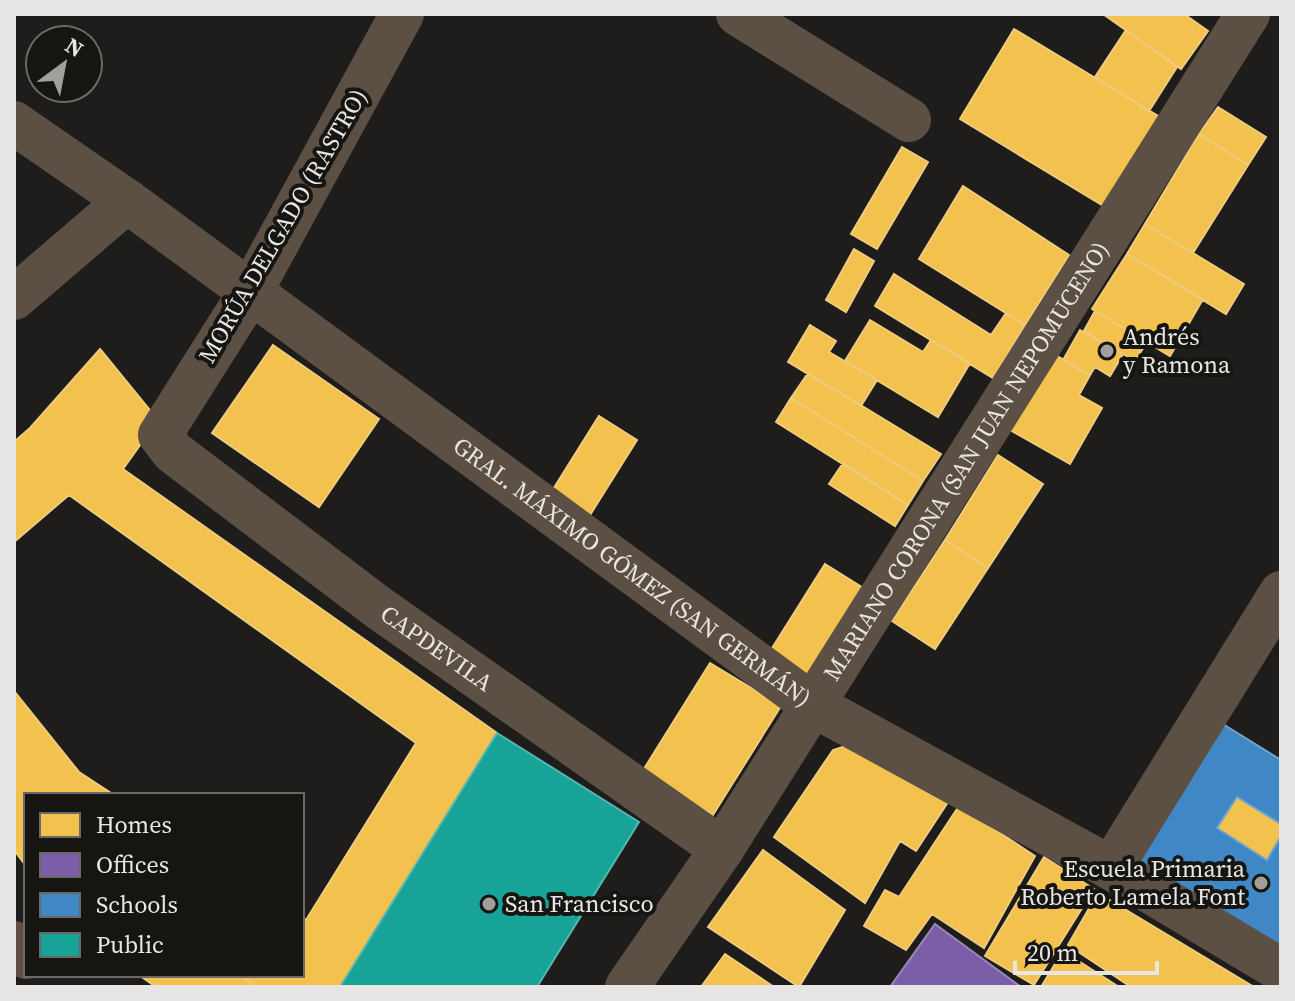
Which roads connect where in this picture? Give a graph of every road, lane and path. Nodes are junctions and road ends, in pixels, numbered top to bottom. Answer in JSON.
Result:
{"nodes":[{"id":1,"x":402,"y":14,"type":"edge"},
{"id":2,"x":738,"y":14,"type":"edge"},
{"id":3,"x":1248,"y":14,"type":"edge"},
{"id":4,"x":909,"y":120,"type":"dead end"},
{"id":5,"x":14,"y":123,"type":"edge"},
{"id":6,"x":127,"y":201,"type":"junction"},
{"id":7,"x":251,"y":291,"type":"junction"},
{"id":8,"x":14,"y":298,"type":"edge"},
{"id":9,"x":160,"y":435,"type":"joint"},
{"id":10,"x":1281,"y":593,"type":"edge"},
{"id":11,"x":813,"y":705,"type":"junction"},
{"id":12,"x":722,"y":849,"type":"junction"},
{"id":13,"x":1111,"y":868,"type":"junction"},
{"id":14,"x":1281,"y":970,"type":"edge"},
{"id":15,"x":627,"y":987,"type":"edge"}],
"edges":[{"from":1,"to":7,"type":"street","name":"MORÚA DELGADO (RASTRO)"},
{"from":2,"to":4,"type":"street"},
{"from":3,"to":11,"type":"street","name":"MARIANO CORONA (SAN JUAN NEPOMUCENO)"},
{"from":5,"to":6,"type":"street","name":"GRAL. MÁXIMO GÓMEZ (SAN GERMÁN)"},
{"from":6,"to":7,"type":"street","name":"GRAL. MÁXIMO GÓMEZ (SAN GERMÁN)"},
{"from":6,"to":8,"type":"street"},
{"from":7,"to":9,"type":"street","name":"MORÚA DELGADO (RASTRO)"},
{"from":7,"to":11,"type":"street","name":"GRAL. MÁXIMO GÓMEZ (SAN GERMÁN)"},
{"from":9,"to":12,"type":"street","name":"CAPDEVILA"},
{"from":10,"to":13,"type":"street"},
{"from":11,"to":12,"type":"street","name":"MARIANO CORONA (SAN JUAN NEPOMUCENO)"},
{"from":11,"to":13,"type":"street","name":"GRAL. MÁXIMO GÓMEZ (SAN GERMÁN)"},
{"from":12,"to":15,"type":"street","name":"MARIANO CORONA (SAN JUAN NEPOMUCENO)"},
{"from":13,"to":14,"type":"street","name":"GRAL. MÁXIMO GÓMEZ (SAN GERMÁN)"}]}
